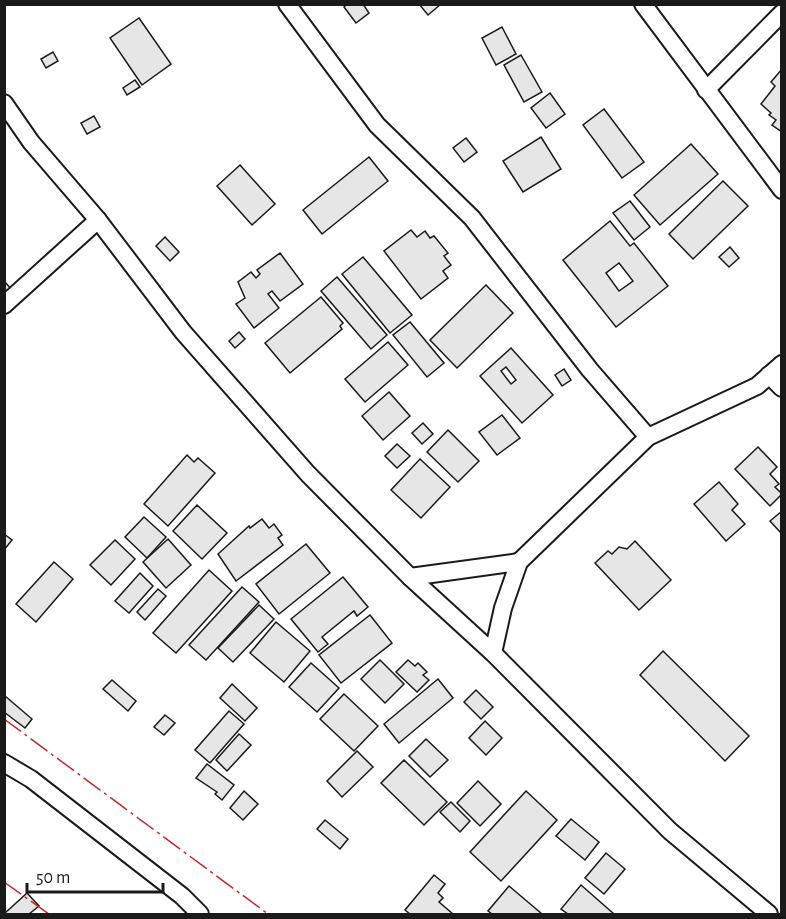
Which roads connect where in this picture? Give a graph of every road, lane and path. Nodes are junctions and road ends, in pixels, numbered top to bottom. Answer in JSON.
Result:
{"nodes":[{"id":1,"x":287,"y":4,"type":"edge"},
{"id":2,"x":644,"y":4,"type":"edge"},
{"id":3,"x":782,"y":13,"type":"edge"},
{"id":4,"x":706,"y":90,"type":"junction"},
{"id":5,"x":4,"y":103,"type":"edge"},
{"id":6,"x":782,"y":190,"type":"edge"},
{"id":7,"x":98,"y":220,"type":"junction"},
{"id":8,"x":4,"y":305,"type":"edge"},
{"id":9,"x":775,"y":369,"type":"edge"},
{"id":10,"x":782,"y":388,"type":"edge"},
{"id":11,"x":648,"y":437,"type":"junction"},
{"id":12,"x":519,"y":562,"type":"junction"},
{"id":13,"x":410,"y":577,"type":"junction"},
{"id":14,"x":493,"y":653,"type":"junction"},
{"id":15,"x":4,"y":763,"type":"edge"},
{"id":16,"x":200,"y":915,"type":"edge"},
{"id":17,"x":769,"y":915,"type":"edge"}],
"edges":[{"from":1,"to":11,"type":"street"},
{"from":2,"to":4,"type":"street"},
{"from":3,"to":4,"type":"street"},
{"from":4,"to":6,"type":"street"},
{"from":5,"to":7,"type":"street"},
{"from":7,"to":8,"type":"street"},
{"from":7,"to":13,"type":"street"},
{"from":9,"to":10,"type":"street"},
{"from":9,"to":11,"type":"street"},
{"from":11,"to":12,"type":"street"},
{"from":12,"to":13,"type":"street"},
{"from":12,"to":14,"type":"street"},
{"from":13,"to":14,"type":"street"},
{"from":14,"to":17,"type":"street"},
{"from":15,"to":16,"type":"street"}]}
